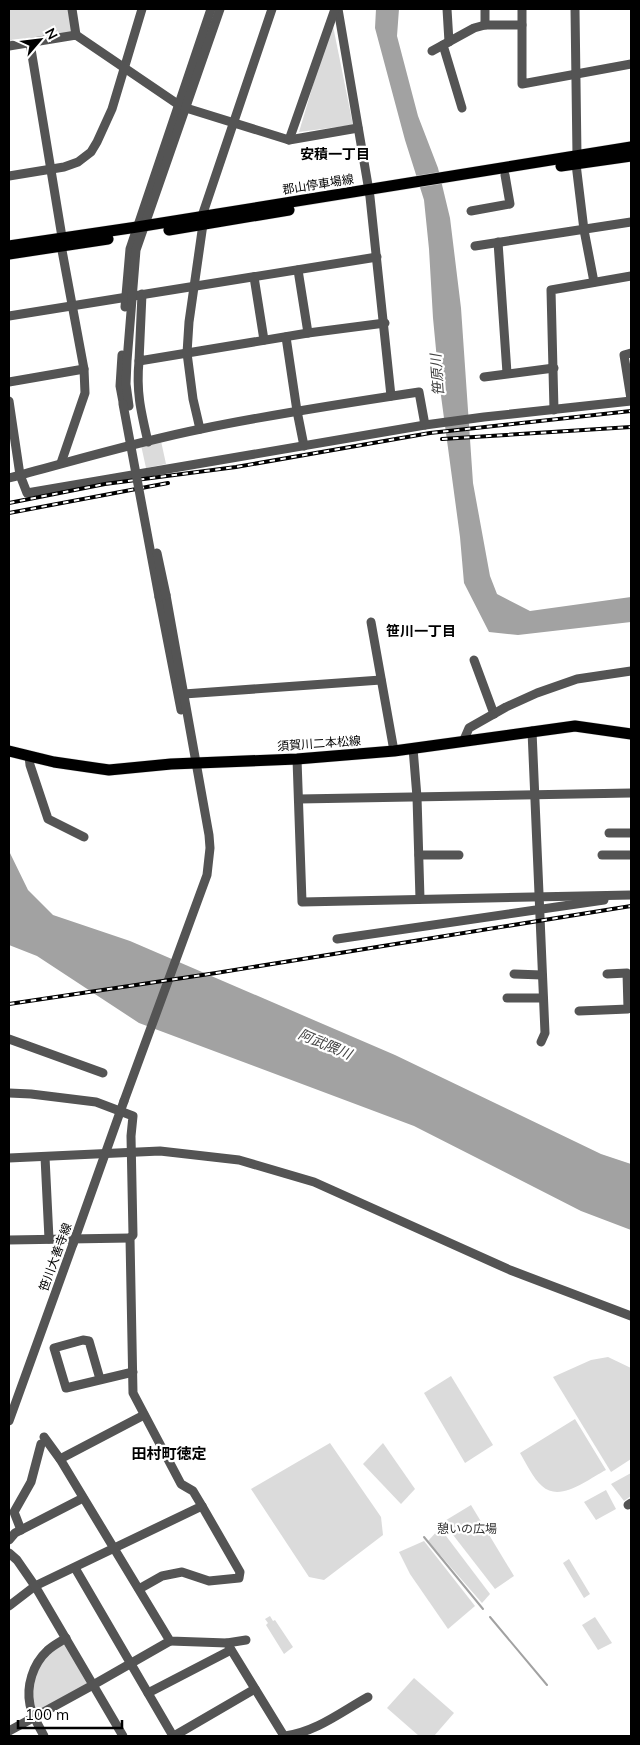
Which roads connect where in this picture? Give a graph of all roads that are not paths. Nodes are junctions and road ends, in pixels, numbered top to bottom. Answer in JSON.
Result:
{"nodes":[{"id":1,"x":72,"y":9,"type":"edge"},
{"id":2,"x":142,"y":9,"type":"edge"},
{"id":3,"x":211,"y":9,"type":"edge"},
{"id":4,"x":220,"y":9,"type":"edge"},
{"id":5,"x":272,"y":9,"type":"edge"},
{"id":6,"x":336,"y":9,"type":"edge"},
{"id":7,"x":447,"y":9,"type":"edge"},
{"id":8,"x":485,"y":9,"type":"edge"},
{"id":9,"x":522,"y":9,"type":"edge"},
{"id":10,"x":575,"y":9,"type":"edge"},
{"id":11,"x":485,"y":25,"type":"junction"},
{"id":12,"x":522,"y":25,"type":"junction"},
{"id":13,"x":76,"y":35,"type":"junction"},
{"id":14,"x":30,"y":42,"type":"junction"},
{"id":15,"x":446,"y":43,"type":"junction"},
{"id":16,"x":9,"y":46,"type":"edge"},
{"id":17,"x":432,"y":51,"type":"dead end"},
{"id":18,"x":631,"y":64,"type":"edge"},
{"id":19,"x":124,"y":67,"type":"junction"},
{"id":20,"x":576,"y":74,"type":"junction"},
{"id":21,"x":183,"y":107,"type":"junction"},
{"id":22,"x":462,"y":108,"type":"dead end"},
{"id":23,"x":234,"y":123,"type":"junction"},
{"id":24,"x":358,"y":128,"type":"junction"},
{"id":25,"x":289,"y":140,"type":"junction"},
{"id":26,"x":631,"y":147,"type":"edge"},
{"id":27,"x":631,"y":156,"type":"edge"},
{"id":28,"x":577,"y":160,"type":"junction"},
{"id":29,"x":51,"y":170,"type":"junction"},
{"id":30,"x":505,"y":175,"type":"junction"},
{"id":31,"x":9,"y":176,"type":"edge"},
{"id":32,"x":462,"y":178,"type":"junction"},
{"id":33,"x":369,"y":193,"type":"junction"},
{"id":34,"x":471,"y":211,"type":"dead end"},
{"id":35,"x":203,"y":220,"type":"junction"},
{"id":36,"x":631,"y":222,"type":"edge"},
{"id":37,"x":140,"y":230,"type":"junction"},
{"id":38,"x":584,"y":230,"type":"junction"},
{"id":39,"x":62,"y":241,"type":"junction"},
{"id":40,"x":498,"y":242,"type":"junction"},
{"id":41,"x":9,"y":246,"type":"edge"},
{"id":42,"x":475,"y":246,"type":"dead end"},
{"id":43,"x":9,"y":254,"type":"edge"},
{"id":44,"x":377,"y":257,"type":"junction"},
{"id":45,"x":298,"y":270,"type":"junction"},
{"id":46,"x":631,"y":276,"type":"edge"},
{"id":47,"x":254,"y":277,"type":"junction"},
{"id":48,"x":594,"y":282,"type":"junction"},
{"id":49,"x":194,"y":286,"type":"junction"},
{"id":50,"x":142,"y":294,"type":"junction"},
{"id":51,"x":129,"y":296,"type":"junction"},
{"id":52,"x":73,"y":305,"type":"junction"},
{"id":53,"x":9,"y":316,"type":"edge"},
{"id":54,"x":384,"y":323,"type":"junction"},
{"id":55,"x":308,"y":333,"type":"junction"},
{"id":56,"x":286,"y":337,"type":"junction"},
{"id":57,"x":264,"y":340,"type":"junction"},
{"id":58,"x":187,"y":353,"type":"junction"},
{"id":59,"x":631,"y":353,"type":"edge"},
{"id":60,"x":139,"y":361,"type":"junction"},
{"id":61,"x":554,"y":368,"type":"junction"},
{"id":62,"x":84,"y":369,"type":"junction"},
{"id":63,"x":507,"y":374,"type":"junction"},
{"id":64,"x":484,"y":376,"type":"dead end"},
{"id":65,"x":9,"y":382,"type":"edge"},
{"id":66,"x":392,"y":396,"type":"junction"},
{"id":67,"x":631,"y":400,"type":"edge"},
{"id":68,"x":9,"y":401,"type":"edge"},
{"id":69,"x":554,"y":410,"type":"junction"},
{"id":70,"x":296,"y":411,"type":"junction"},
{"id":71,"x":427,"y":425,"type":"junction"},
{"id":72,"x":200,"y":429,"type":"junction"},
{"id":73,"x":11,"y":435,"type":"edge"},
{"id":74,"x":148,"y":442,"type":"junction"},
{"id":75,"x":304,"y":446,"type":"junction"},
{"id":76,"x":61,"y":463,"type":"junction"},
{"id":77,"x":20,"y":475,"type":"junction"},
{"id":78,"x":9,"y":478,"type":"edge"},
{"id":79,"x":162,"y":596,"type":"junction"},
{"id":80,"x":371,"y":622,"type":"dead end"},
{"id":81,"x":474,"y":660,"type":"dead end"},
{"id":82,"x":631,"y":671,"type":"edge"},
{"id":83,"x":381,"y":680,"type":"junction"},
{"id":84,"x":184,"y":694,"type":"junction"},
{"id":85,"x":494,"y":714,"type":"junction"},
{"id":86,"x":532,"y":731,"type":"junction"},
{"id":87,"x":631,"y":734,"type":"edge"},
{"id":88,"x":463,"y":742,"type":"junction"},
{"id":89,"x":413,"y":748,"type":"junction"},
{"id":90,"x":9,"y":751,"type":"edge"},
{"id":91,"x":394,"y":751,"type":"junction"},
{"id":92,"x":29,"y":756,"type":"junction"},
{"id":93,"x":297,"y":759,"type":"junction"},
{"id":94,"x":195,"y":764,"type":"junction"},
{"id":95,"x":631,"y":794,"type":"edge"},
{"id":96,"x":534,"y":795,"type":"junction"},
{"id":97,"x":417,"y":797,"type":"junction"},
{"id":98,"x":299,"y":799,"type":"junction"},
{"id":99,"x":631,"y":832,"type":"edge"},
{"id":100,"x":609,"y":833,"type":"dead end"},
{"id":101,"x":84,"y":837,"type":"dead end"},
{"id":102,"x":418,"y":855,"type":"junction"},
{"id":103,"x":459,"y":855,"type":"dead end"},
{"id":104,"x":602,"y":855,"type":"dead end"},
{"id":105,"x":631,"y":855,"type":"edge"},
{"id":106,"x":631,"y":895,"type":"edge"},
{"id":107,"x":611,"y":896,"type":"junction"},
{"id":108,"x":539,"y":897,"type":"junction"},
{"id":109,"x":420,"y":899,"type":"junction"},
{"id":110,"x":539,"y":910,"type":"junction"},
{"id":111,"x":337,"y":939,"type":"dead end"},
{"id":112,"x":514,"y":974,"type":"dead end"},
{"id":113,"x":607,"y":974,"type":"dead end"},
{"id":114,"x":542,"y":975,"type":"junction"},
{"id":115,"x":630,"y":992,"type":"edge"},
{"id":116,"x":507,"y":998,"type":"dead end"},
{"id":117,"x":543,"y":998,"type":"junction"},
{"id":118,"x":579,"y":1011,"type":"dead end"},
{"id":119,"x":9,"y":1039,"type":"edge"},
{"id":120,"x":541,"y":1042,"type":"dead end"},
{"id":121,"x":103,"y":1073,"type":"dead end"},
{"id":122,"x":9,"y":1093,"type":"edge"},
{"id":123,"x":131,"y":1152,"type":"junction"},
{"id":124,"x":45,"y":1156,"type":"junction"},
{"id":125,"x":9,"y":1158,"type":"edge"},
{"id":126,"x":130,"y":1238,"type":"junction"},
{"id":127,"x":49,"y":1239,"type":"junction"},
{"id":128,"x":9,"y":1240,"type":"edge"},
{"id":129,"x":631,"y":1316,"type":"edge"},
{"id":130,"x":133,"y":1372,"type":"junction"},
{"id":131,"x":100,"y":1379,"type":"junction"},
{"id":132,"x":144,"y":1415,"type":"junction"},
{"id":133,"x":9,"y":1421,"type":"edge"},
{"id":134,"x":60,"y":1459,"type":"junction"},
{"id":135,"x":83,"y":1498,"type":"junction"},
{"id":136,"x":202,"y":1506,"type":"junction"},
{"id":137,"x":21,"y":1530,"type":"junction"},
{"id":138,"x":9,"y":1540,"type":"edge"},
{"id":139,"x":114,"y":1550,"type":"junction"},
{"id":140,"x":9,"y":1553,"type":"edge"},
{"id":141,"x":75,"y":1568,"type":"junction"},
{"id":142,"x":35,"y":1586,"type":"junction"},
{"id":143,"x":139,"y":1589,"type":"junction"},
{"id":144,"x":9,"y":1606,"type":"edge"},
{"id":145,"x":66,"y":1638,"type":"junction"},
{"id":146,"x":246,"y":1640,"type":"dead end"},
{"id":147,"x":170,"y":1641,"type":"junction"},
{"id":148,"x":229,"y":1646,"type":"junction"},
{"id":149,"x":131,"y":1663,"type":"junction"},
{"id":150,"x":93,"y":1686,"type":"junction"},
{"id":151,"x":255,"y":1689,"type":"junction"},
{"id":152,"x":148,"y":1693,"type":"junction"},
{"id":153,"x":368,"y":1696,"type":"dead end"},
{"id":154,"x":34,"y":1717,"type":"junction"},
{"id":155,"x":9,"y":1731,"type":"edge"},
{"id":156,"x":44,"y":1736,"type":"edge"},
{"id":157,"x":123,"y":1736,"type":"edge"},
{"id":158,"x":173,"y":1736,"type":"edge"},
{"id":159,"x":284,"y":1736,"type":"edge"}],
"edges":[{"from":1,"to":13,"type":"street"},
{"from":2,"to":19,"type":"street"},
{"from":3,"to":21,"type":"street"},
{"from":4,"to":21,"type":"street"},
{"from":5,"to":23,"type":"street"},
{"from":6,"to":24,"type":"street"},
{"from":6,"to":25,"type":"street"},
{"from":7,"to":15,"type":"street"},
{"from":8,"to":11,"type":"street"},
{"from":9,"to":12,"type":"street"},
{"from":10,"to":20,"type":"street"},
{"from":11,"to":12,"type":"street"},
{"from":11,"to":15,"type":"street"},
{"from":12,"to":20,"type":"street"},
{"from":13,"to":14,"type":"street"},
{"from":13,"to":19,"type":"street"},
{"from":14,"to":16,"type":"street"},
{"from":14,"to":29,"type":"street"},
{"from":15,"to":17,"type":"street"},
{"from":15,"to":22,"type":"street"},
{"from":18,"to":20,"type":"street"},
{"from":19,"to":21,"type":"street"},
{"from":19,"to":29,"type":"street"},
{"from":20,"to":28,"type":"street"},
{"from":21,"to":23,"type":"street"},
{"from":21,"to":37,"type":"street"},
{"from":23,"to":25,"type":"street"},
{"from":23,"to":35,"type":"street"},
{"from":24,"to":25,"type":"street"},
{"from":24,"to":33,"type":"street"},
{"from":26,"to":28,"type":"main road","name":"郡山停車場線"},
{"from":27,"to":28,"type":"main road","name":"郡山停車場線"},
{"from":28,"to":30,"type":"main road","name":"郡山停車場線"},
{"from":28,"to":32,"type":"main road","name":"郡山停車場線"},
{"from":28,"to":38,"type":"street"},
{"from":29,"to":31,"type":"street"},
{"from":29,"to":39,"type":"street"},
{"from":30,"to":32,"type":"main road","name":"郡山停車場線"},
{"from":30,"to":34,"type":"street"},
{"from":32,"to":33,"type":"main road","name":"郡山停車場線"},
{"from":33,"to":35,"type":"main road","name":"郡山停車場線"},
{"from":33,"to":44,"type":"street"},
{"from":35,"to":37,"type":"main road","name":"郡山停車場線"},
{"from":35,"to":49,"type":"street"},
{"from":36,"to":38,"type":"street"},
{"from":37,"to":39,"type":"main road","name":"郡山停車場線"},
{"from":37,"to":51,"type":"street"},
{"from":38,"to":40,"type":"street"},
{"from":38,"to":48,"type":"street"},
{"from":39,"to":41,"type":"main road","name":"郡山停車場線"},
{"from":39,"to":43,"type":"main road","name":"郡山停車場線"},
{"from":39,"to":52,"type":"street"},
{"from":40,"to":42,"type":"street"},
{"from":40,"to":63,"type":"street"},
{"from":44,"to":45,"type":"street"},
{"from":44,"to":54,"type":"street"},
{"from":45,"to":47,"type":"street"},
{"from":45,"to":55,"type":"street"},
{"from":46,"to":48,"type":"street"},
{"from":47,"to":49,"type":"street"},
{"from":47,"to":57,"type":"street"},
{"from":48,"to":61,"type":"street"},
{"from":49,"to":50,"type":"street"},
{"from":49,"to":58,"type":"street"},
{"from":50,"to":51,"type":"street"},
{"from":50,"to":60,"type":"street"},
{"from":51,"to":52,"type":"street"},
{"from":51,"to":79,"type":"street","bridge":true},
{"from":52,"to":53,"type":"street"},
{"from":52,"to":62,"type":"street"},
{"from":54,"to":55,"type":"street"},
{"from":54,"to":66,"type":"street"},
{"from":55,"to":56,"type":"street"},
{"from":56,"to":57,"type":"street"},
{"from":56,"to":70,"type":"street"},
{"from":57,"to":58,"type":"street"},
{"from":58,"to":60,"type":"street"},
{"from":58,"to":72,"type":"street"},
{"from":59,"to":67,"type":"street"},
{"from":60,"to":74,"type":"street"},
{"from":61,"to":63,"type":"street"},
{"from":61,"to":69,"type":"street"},
{"from":62,"to":65,"type":"street"},
{"from":62,"to":76,"type":"street"},
{"from":63,"to":64,"type":"street"},
{"from":66,"to":70,"type":"street"},
{"from":66,"to":71,"type":"street"},
{"from":67,"to":69,"type":"street"},
{"from":68,"to":73,"type":"street"},
{"from":69,"to":71,"type":"street"},
{"from":70,"to":72,"type":"street"},
{"from":70,"to":75,"type":"street"},
{"from":71,"to":75,"type":"street"},
{"from":72,"to":74,"type":"street"},
{"from":73,"to":77,"type":"street"},
{"from":74,"to":76,"type":"street"},
{"from":75,"to":77,"type":"street"},
{"from":76,"to":77,"type":"street"},
{"from":77,"to":78,"type":"street"},
{"from":79,"to":84,"type":"street"},
{"from":79,"to":94,"type":"street"},
{"from":80,"to":83,"type":"street"},
{"from":81,"to":85,"type":"street"},
{"from":82,"to":85,"type":"street"},
{"from":83,"to":84,"type":"street"},
{"from":83,"to":91,"type":"street"},
{"from":84,"to":94,"type":"street"},
{"from":85,"to":88,"type":"street"},
{"from":86,"to":87,"type":"main road","name":"須賀川二本松線"},
{"from":86,"to":88,"type":"main road","name":"須賀川二本松線"},
{"from":86,"to":96,"type":"street"},
{"from":88,"to":89,"type":"main road","name":"須賀川二本松線"},
{"from":89,"to":91,"type":"main road","name":"須賀川二本松線"},
{"from":89,"to":97,"type":"street"},
{"from":90,"to":92,"type":"main road","name":"須賀川二本松線"},
{"from":91,"to":93,"type":"main road","name":"須賀川二本松線"},
{"from":92,"to":94,"type":"main road","name":"須賀川二本松線"},
{"from":92,"to":101,"type":"street"},
{"from":93,"to":94,"type":"main road","name":"須賀川二本松線"},
{"from":93,"to":98,"type":"street"},
{"from":94,"to":133,"type":"street","name":"笹川大善寺線","bridge":true},
{"from":95,"to":96,"type":"street"},
{"from":96,"to":97,"type":"street"},
{"from":96,"to":108,"type":"street"},
{"from":97,"to":98,"type":"street"},
{"from":97,"to":102,"type":"street"},
{"from":98,"to":109,"type":"street"},
{"from":99,"to":100,"type":"street"},
{"from":102,"to":103,"type":"street"},
{"from":102,"to":109,"type":"street"},
{"from":104,"to":105,"type":"street"},
{"from":106,"to":107,"type":"street"},
{"from":107,"to":108,"type":"street"},
{"from":107,"to":110,"type":"street"},
{"from":108,"to":109,"type":"street"},
{"from":108,"to":110,"type":"street"},
{"from":110,"to":111,"type":"street"},
{"from":110,"to":114,"type":"street"},
{"from":112,"to":114,"type":"street"},
{"from":113,"to":115,"type":"street"},
{"from":114,"to":117,"type":"street"},
{"from":115,"to":118,"type":"street"},
{"from":116,"to":117,"type":"street"},
{"from":117,"to":120,"type":"street"},
{"from":119,"to":121,"type":"street"},
{"from":122,"to":123,"type":"street"},
{"from":123,"to":124,"type":"street"},
{"from":123,"to":126,"type":"street"},
{"from":123,"to":129,"type":"street"},
{"from":124,"to":125,"type":"street"},
{"from":124,"to":127,"type":"street"},
{"from":126,"to":127,"type":"street"},
{"from":126,"to":130,"type":"street"},
{"from":127,"to":128,"type":"street"},
{"from":130,"to":131,"type":"street"},
{"from":130,"to":132,"type":"street"},
{"from":131,"to":131,"type":"street"},
{"from":132,"to":134,"type":"street"},
{"from":132,"to":136,"type":"street"},
{"from":134,"to":135,"type":"street"},
{"from":134,"to":137,"type":"street"},
{"from":135,"to":137,"type":"street"},
{"from":135,"to":139,"type":"street"},
{"from":136,"to":139,"type":"street"},
{"from":136,"to":143,"type":"street"},
{"from":137,"to":138,"type":"street"},
{"from":139,"to":141,"type":"street"},
{"from":139,"to":143,"type":"street"},
{"from":140,"to":142,"type":"street"},
{"from":141,"to":142,"type":"street"},
{"from":141,"to":149,"type":"street"},
{"from":142,"to":144,"type":"street"},
{"from":142,"to":145,"type":"street"},
{"from":143,"to":147,"type":"street"},
{"from":145,"to":150,"type":"street"},
{"from":145,"to":154,"type":"street"},
{"from":146,"to":148,"type":"street"},
{"from":147,"to":148,"type":"street"},
{"from":147,"to":149,"type":"street"},
{"from":148,"to":151,"type":"street"},
{"from":148,"to":152,"type":"street"},
{"from":149,"to":150,"type":"street"},
{"from":149,"to":152,"type":"street"},
{"from":150,"to":154,"type":"street"},
{"from":150,"to":157,"type":"street"},
{"from":151,"to":158,"type":"street"},
{"from":151,"to":159,"type":"street"},
{"from":152,"to":158,"type":"street"},
{"from":153,"to":159,"type":"street"},
{"from":154,"to":155,"type":"street"},
{"from":154,"to":156,"type":"street"}]}
